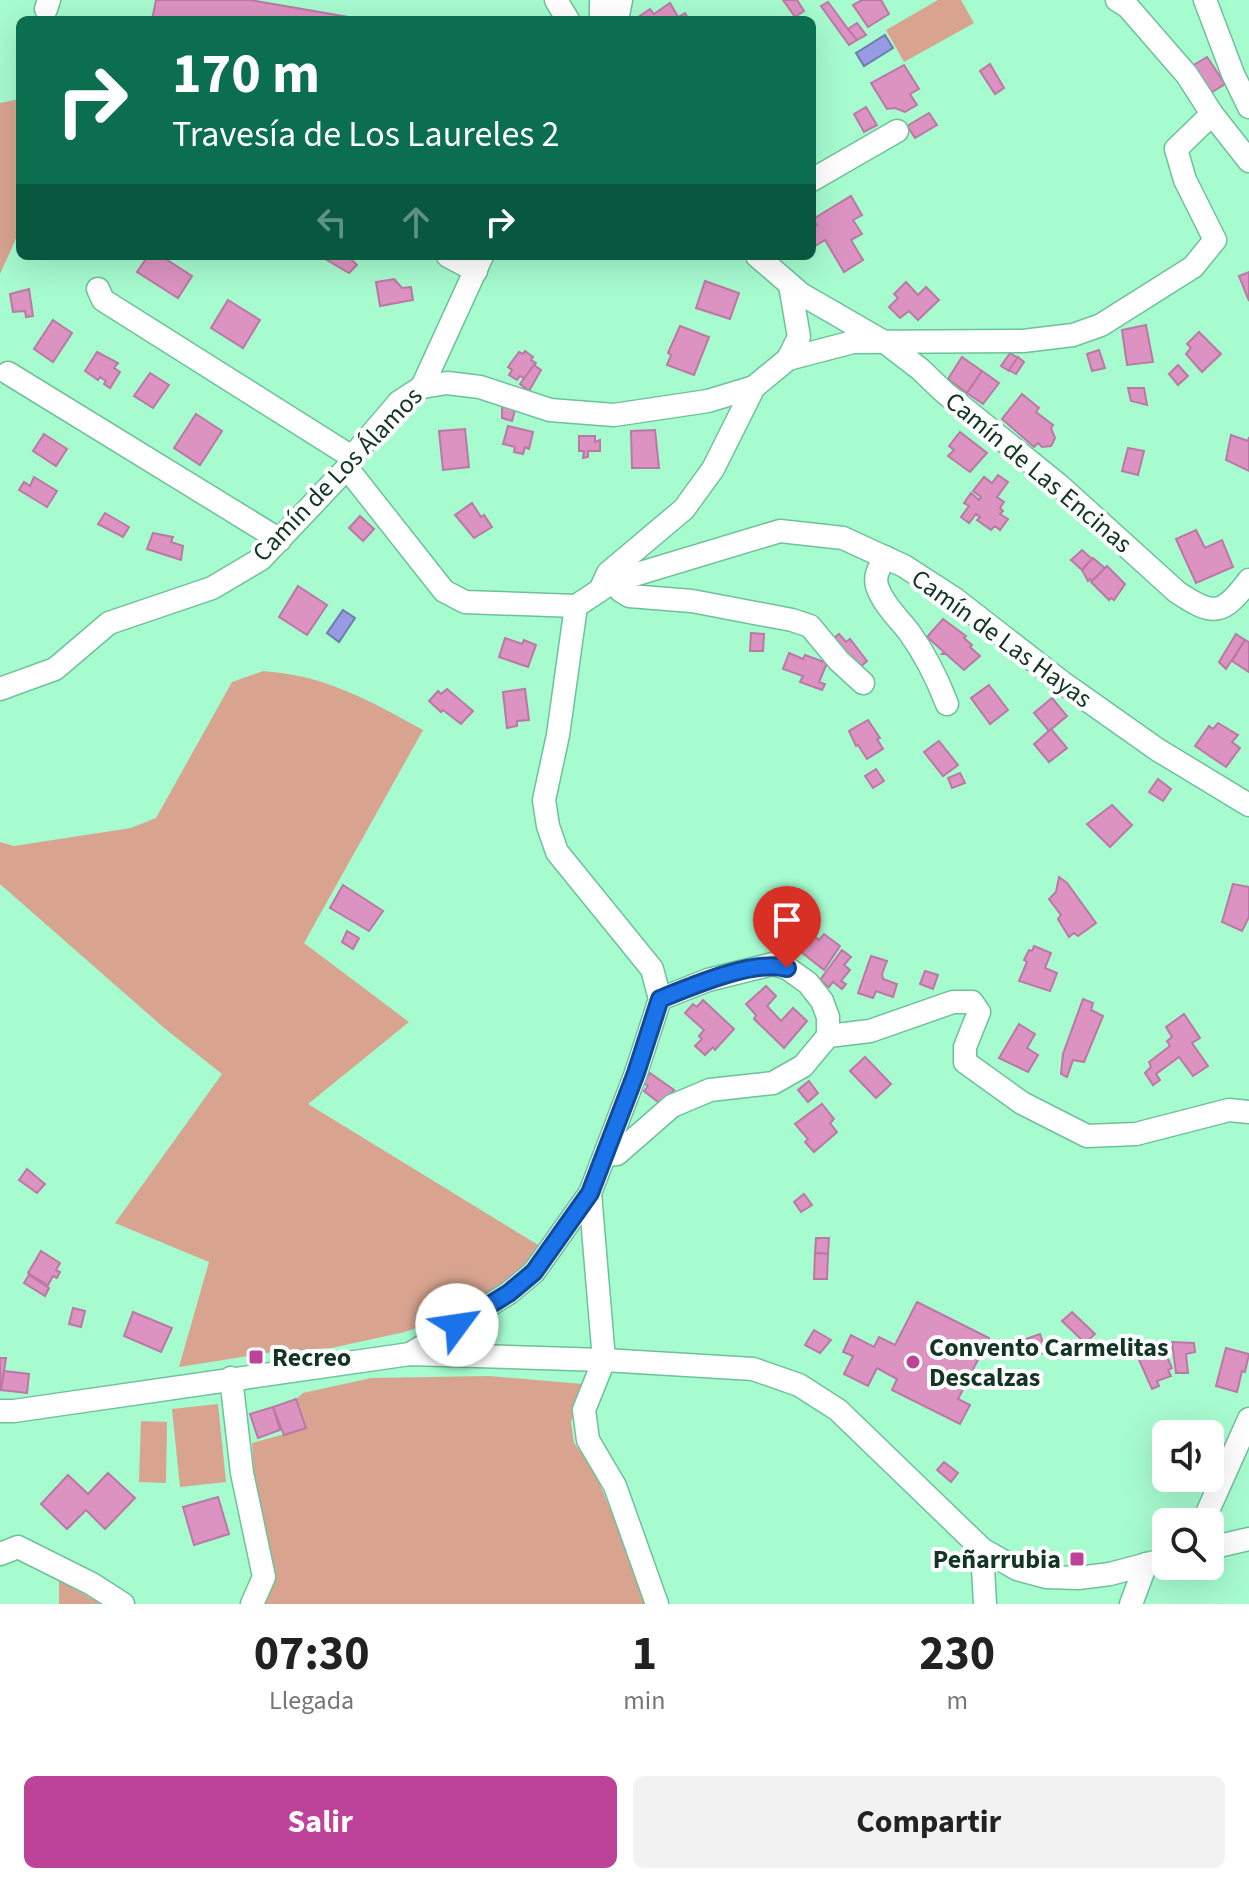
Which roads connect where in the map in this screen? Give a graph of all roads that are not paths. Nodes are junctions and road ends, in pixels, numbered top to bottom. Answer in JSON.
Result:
{"nodes":[{"id":1,"x":1117,"y":0,"type":"edge"},
{"id":2,"x":1205,"y":0,"type":"edge"},
{"id":3,"x":1249,"y":107,"type":"edge"},
{"id":4,"x":1212,"y":114,"type":"junction"},
{"id":5,"x":897,"y":131,"type":"dead end"},
{"id":6,"x":1249,"y":161,"type":"edge"},
{"id":7,"x":816,"y":178,"type":"edge"},
{"id":8,"x":762,"y":260,"type":"edge"},
{"id":9,"x":479,"y":264,"type":"edge"},
{"id":10,"x":790,"y":285,"type":"junction"},
{"id":11,"x":98,"y":289,"type":"dead end"},
{"id":12,"x":886,"y":343,"type":"junction"},
{"id":13,"x":788,"y":359,"type":"junction"},
{"id":14,"x":8,"y":373,"type":"dead end"},
{"id":15,"x":422,"y":387,"type":"junction"},
{"id":16,"x":754,"y":387,"type":"junction"},
{"id":17,"x":349,"y":463,"type":"junction"},
{"id":18,"x":280,"y":540,"type":"junction"},
{"id":19,"x":885,"y":557,"type":"junction"},
{"id":20,"x":1249,"y":580,"type":"edge"},
{"id":21,"x":607,"y":586,"type":"junction"},
{"id":22,"x":576,"y":606,"type":"junction"},
{"id":23,"x":863,"y":683,"type":"dead end"},
{"id":24,"x":0,"y":689,"type":"edge"},
{"id":25,"x":947,"y":704,"type":"dead end"},
{"id":26,"x":1249,"y":805,"type":"edge"},
{"id":27,"x":660,"y":999,"type":"junction"},
{"id":28,"x":828,"y":1036,"type":"junction"},
{"id":29,"x":1249,"y":1112,"type":"edge"},
{"id":30,"x":605,"y":1155,"type":"junction"},
{"id":31,"x":590,"y":1193,"type":"junction"},
{"id":32,"x":410,"y":1354,"type":"junction"},
{"id":33,"x":604,"y":1360,"type":"junction"},
{"id":34,"x":231,"y":1378,"type":"junction"},
{"id":35,"x":0,"y":1411,"type":"edge"},
{"id":36,"x":1249,"y":1419,"type":"edge"},
{"id":37,"x":1209,"y":1508,"type":"edge"},
{"id":38,"x":1249,"y":1539,"type":"edge"},
{"id":39,"x":1224,"y":1545,"type":"edge"},
{"id":40,"x":982,"y":1549,"type":"junction"},
{"id":41,"x":0,"y":1554,"type":"edge"},
{"id":42,"x":1152,"y":1562,"type":"edge"},
{"id":43,"x":1152,"y":1568,"type":"edge"},
{"id":44,"x":123,"y":1604,"type":"edge"},
{"id":45,"x":252,"y":1604,"type":"edge"},
{"id":46,"x":657,"y":1604,"type":"edge"},
{"id":47,"x":985,"y":1604,"type":"edge"},
{"id":48,"x":1131,"y":1604,"type":"edge"}],
"edges":[{"from":1,"to":4,"type":"street"},
{"from":2,"to":3,"type":"street"},
{"from":4,"to":6,"type":"street"},
{"from":4,"to":12,"type":"street"},
{"from":5,"to":7,"type":"street"},
{"from":8,"to":10,"type":"street","name":"Camín de Las Encinas"},
{"from":9,"to":15,"type":"street","name":"Camín de Los Álamos"},
{"from":10,"to":12,"type":"street","name":"Camín de Las Encinas"},
{"from":10,"to":13,"type":"street"},
{"from":11,"to":17,"type":"street"},
{"from":12,"to":13,"type":"street"},
{"from":12,"to":20,"type":"street","name":"Camín de Las Encinas"},
{"from":13,"to":16,"type":"street"},
{"from":14,"to":18,"type":"street"},
{"from":15,"to":16,"type":"street"},
{"from":15,"to":17,"type":"street","name":"Camín de Los Álamos"},
{"from":16,"to":21,"type":"street"},
{"from":17,"to":18,"type":"street","name":"Camín de Los Álamos"},
{"from":17,"to":22,"type":"street"},
{"from":18,"to":24,"type":"street","name":"Camín de Los Álamos"},
{"from":19,"to":21,"type":"street","name":"Camín de Las Hayas"},
{"from":19,"to":25,"type":"street"},
{"from":19,"to":26,"type":"street","name":"Camín de Las Hayas"},
{"from":21,"to":22,"type":"street","name":"Camín de Las Hayas"},
{"from":21,"to":23,"type":"street"},
{"from":22,"to":27,"type":"street"},
{"from":27,"to":28,"type":"street"},
{"from":27,"to":30,"type":"street"},
{"from":28,"to":29,"type":"street"},
{"from":28,"to":30,"type":"street"},
{"from":30,"to":31,"type":"street"},
{"from":31,"to":32,"type":"street"},
{"from":31,"to":33,"type":"street"},
{"from":32,"to":33,"type":"street"},
{"from":32,"to":34,"type":"street"},
{"from":33,"to":40,"type":"street"},
{"from":33,"to":46,"type":"street"},
{"from":34,"to":35,"type":"street"},
{"from":34,"to":45,"type":"street"},
{"from":36,"to":37,"type":"street"},
{"from":38,"to":39,"type":"street"},
{"from":40,"to":42,"type":"street"},
{"from":40,"to":47,"type":"street"},
{"from":41,"to":44,"type":"street"},
{"from":43,"to":48,"type":"street"}]}
